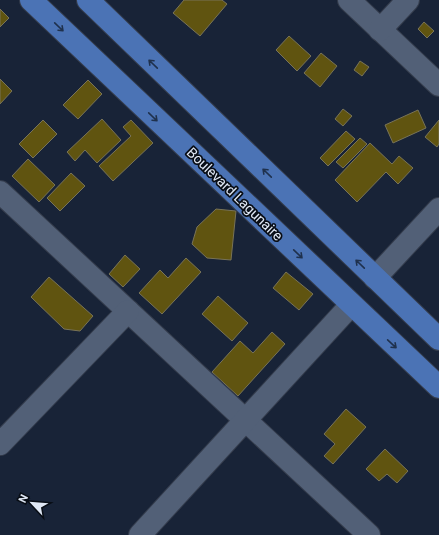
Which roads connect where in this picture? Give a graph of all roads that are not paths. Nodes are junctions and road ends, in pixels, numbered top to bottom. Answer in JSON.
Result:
{"nodes":[{"id":1,"x":31,"y":0,"type":"edge"},
{"id":2,"x":88,"y":0,"type":"edge"},
{"id":3,"x":349,"y":0,"type":"edge"},
{"id":4,"x":408,"y":0,"type":"edge"},
{"id":5,"x":380,"y":30,"type":"junction"},
{"id":6,"x":439,"y":85,"type":"edge"},
{"id":7,"x":2,"y":199,"type":"edge"},
{"id":8,"x":439,"y":209,"type":"edge"},
{"id":9,"x":375,"y":278,"type":"junction"},
{"id":10,"x":351,"y":305,"type":"junction"},
{"id":11,"x":128,"y":312,"type":"junction"},
{"id":12,"x":439,"y":339,"type":"edge"},
{"id":13,"x":439,"y":388,"type":"edge"},
{"id":14,"x":245,"y":420,"type":"junction"},
{"id":15,"x":0,"y":444,"type":"edge"},
{"id":16,"x":140,"y":535,"type":"edge"},
{"id":17,"x":369,"y":535,"type":"edge"}],
"edges":[{"from":1,"to":10,"type":"main road","name":"Boulevard Lagunaire","one_way":true},
{"from":9,"to":2,"type":"main road","one_way":true},
{"from":3,"to":5,"type":"street"},
{"from":4,"to":5,"type":"street"},
{"from":5,"to":6,"type":"street"},
{"from":7,"to":11,"type":"street"},
{"from":8,"to":9,"type":"street"},
{"from":9,"to":12,"type":"main road"},
{"from":10,"to":13,"type":"main road","name":"Boulevard Lagunaire","one_way":true},
{"from":10,"to":14,"type":"street"},
{"from":11,"to":14,"type":"street"},
{"from":11,"to":15,"type":"street"},
{"from":14,"to":16,"type":"street"},
{"from":14,"to":17,"type":"street"}]}
